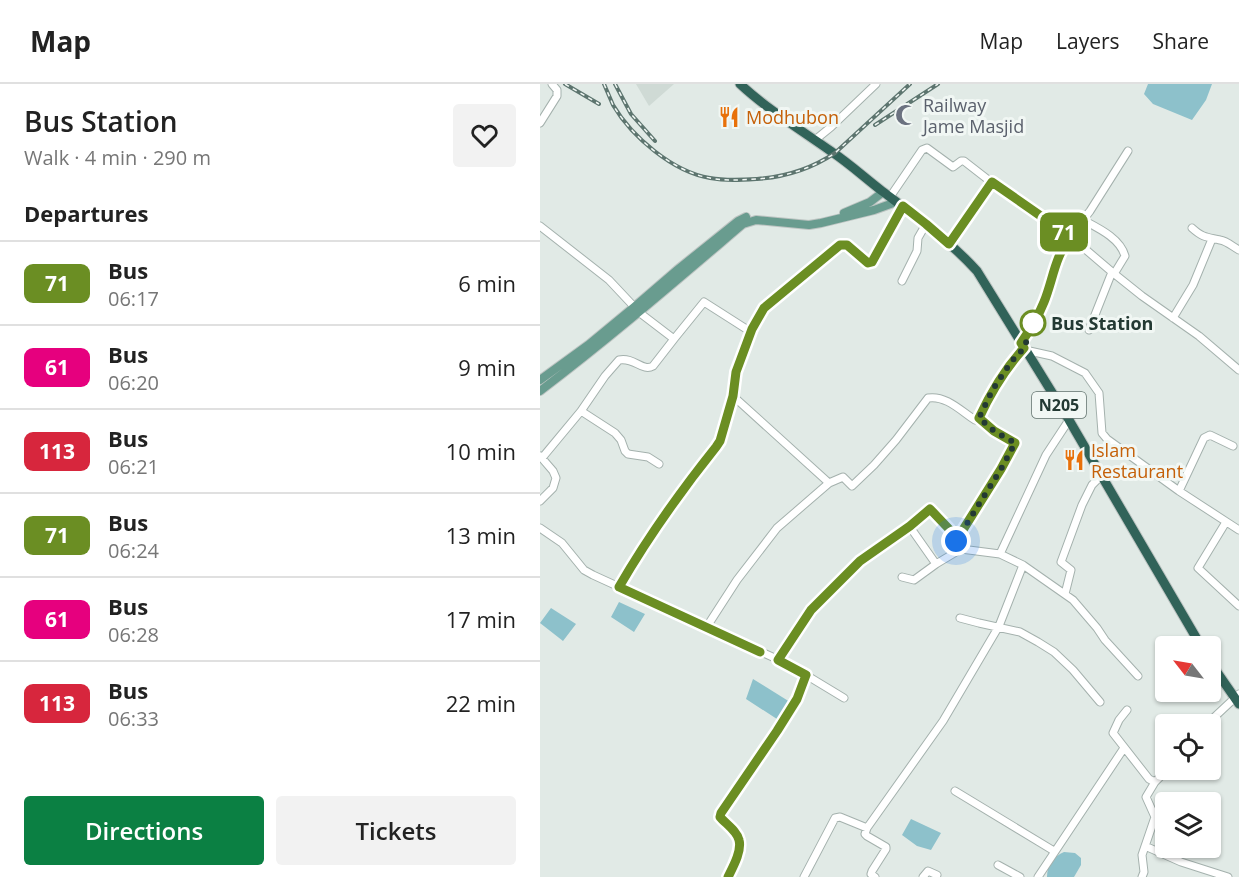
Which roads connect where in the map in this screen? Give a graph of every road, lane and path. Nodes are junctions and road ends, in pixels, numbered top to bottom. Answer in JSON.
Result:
{"nodes":[{"id":1,"x":552,"y":84,"type":"edge"},
{"id":2,"x":740,"y":84,"type":"edge"},
{"id":3,"x":876,"y":84,"type":"edge"},
{"id":4,"x":540,"y":123,"type":"edge"},
{"id":5,"x":815,"y":140,"type":"junction"},
{"id":6,"x":1128,"y":151,"type":"dead end"},
{"id":7,"x":992,"y":182,"type":"junction"},
{"id":8,"x":893,"y":199,"type":"junction"},
{"id":9,"x":1083,"y":220,"type":"junction"},
{"id":10,"x":926,"y":224,"type":"junction"},
{"id":11,"x":540,"y":226,"type":"edge"},
{"id":12,"x":1192,"y":228,"type":"dead end"},
{"id":13,"x":1071,"y":237,"type":"junction"},
{"id":14,"x":1212,"y":239,"type":"junction"},
{"id":15,"x":949,"y":244,"type":"junction"},
{"id":16,"x":1239,"y":250,"type":"edge"},
{"id":17,"x":1113,"y":273,"type":"junction"},
{"id":18,"x":902,"y":281,"type":"dead end"},
{"id":19,"x":637,"y":310,"type":"junction"},
{"id":20,"x":1173,"y":318,"type":"junction"},
{"id":21,"x":1089,"y":330,"type":"dead end"},
{"id":22,"x":751,"y":332,"type":"junction"},
{"id":23,"x":674,"y":339,"type":"junction"},
{"id":24,"x":1023,"y":347,"type":"junction"},
{"id":25,"x":1239,"y":370,"type":"edge"},
{"id":26,"x":540,"y":380,"type":"edge"},
{"id":27,"x":540,"y":391,"type":"edge"},
{"id":28,"x":733,"y":396,"type":"junction"},
{"id":29,"x":581,"y":411,"type":"junction"},
{"id":30,"x":979,"y":418,"type":"junction"},
{"id":31,"x":1069,"y":420,"type":"junction"},
{"id":32,"x":1233,"y":446,"type":"dead end"},
{"id":33,"x":541,"y":457,"type":"edge"},
{"id":34,"x":659,"y":464,"type":"dead end"},
{"id":35,"x":1102,"y":475,"type":"junction"},
{"id":36,"x":829,"y":483,"type":"junction"},
{"id":37,"x":1179,"y":491,"type":"junction"},
{"id":38,"x":540,"y":501,"type":"edge"},
{"id":39,"x":1226,"y":522,"type":"junction"},
{"id":40,"x":910,"y":526,"type":"junction"},
{"id":41,"x":540,"y":528,"type":"edge"},
{"id":42,"x":1239,"y":530,"type":"edge"},
{"id":43,"x":956,"y":541,"type":"junction"},
{"id":44,"x":961,"y":549,"type":"junction"},
{"id":45,"x":1000,"y":554,"type":"junction"},
{"id":46,"x":936,"y":564,"type":"junction"},
{"id":47,"x":1023,"y":565,"type":"junction"},
{"id":48,"x":902,"y":578,"type":"dead end"},
{"id":49,"x":619,"y":587,"type":"junction"},
{"id":50,"x":1065,"y":594,"type":"junction"},
{"id":51,"x":1239,"y":606,"type":"edge"},
{"id":52,"x":960,"y":618,"type":"dead end"},
{"id":53,"x":999,"y":626,"type":"junction"},
{"id":54,"x":706,"y":628,"type":"junction"},
{"id":55,"x":1195,"y":636,"type":"edge"},
{"id":56,"x":778,"y":660,"type":"junction"},
{"id":57,"x":806,"y":675,"type":"junction"},
{"id":58,"x":1138,"y":676,"type":"dead end"},
{"id":59,"x":1221,"y":676,"type":"edge"},
{"id":60,"x":1238,"y":698,"type":"edge"},
{"id":61,"x":844,"y":699,"type":"dead end"},
{"id":62,"x":1101,"y":702,"type":"dead end"},
{"id":63,"x":1127,"y":710,"type":"dead end"},
{"id":64,"x":1219,"y":714,"type":"edge"},
{"id":65,"x":1124,"y":748,"type":"junction"},
{"id":66,"x":1155,"y":782,"type":"joint"},
{"id":67,"x":955,"y":791,"type":"dead end"},
{"id":68,"x":867,"y":828,"type":"junction"},
{"id":69,"x":1145,"y":846,"type":"junction"},
{"id":70,"x":1054,"y":851,"type":"junction"},
{"id":71,"x":998,"y":865,"type":"dead end"},
{"id":72,"x":937,"y":875,"type":"dead end"},
{"id":73,"x":728,"y":877,"type":"edge"},
{"id":74,"x":804,"y":877,"type":"edge"},
{"id":75,"x":874,"y":877,"type":"edge"},
{"id":76,"x":923,"y":877,"type":"edge"},
{"id":77,"x":1020,"y":877,"type":"edge"},
{"id":78,"x":1038,"y":877,"type":"edge"},
{"id":79,"x":1142,"y":877,"type":"edge"},
{"id":80,"x":1228,"y":877,"type":"edge"}],
"edges":[{"from":1,"to":4,"type":"street"},
{"from":2,"to":5,"type":"highway","number":"N205"},
{"from":3,"to":5,"type":"street"},
{"from":5,"to":8,"type":"highway","number":"N205"},
{"from":6,"to":9,"type":"street"},
{"from":7,"to":8,"type":"street"},
{"from":7,"to":13,"type":"street"},
{"from":7,"to":15,"type":"street"},
{"from":8,"to":10,"type":"highway","number":"N205"},
{"from":8,"to":19,"type":"main road"},
{"from":8,"to":19,"type":"main road"},
{"from":8,"to":22,"type":"street"},
{"from":9,"to":13,"type":"street"},
{"from":9,"to":17,"type":"street"},
{"from":10,"to":15,"type":"highway","number":"N205"},
{"from":10,"to":18,"type":"street"},
{"from":11,"to":19,"type":"street"},
{"from":12,"to":14,"type":"street"},
{"from":13,"to":17,"type":"street"},
{"from":13,"to":24,"type":"street"},
{"from":14,"to":16,"type":"street"},
{"from":14,"to":20,"type":"street"},
{"from":15,"to":24,"type":"highway","number":"N205"},
{"from":17,"to":20,"type":"street"},
{"from":17,"to":21,"type":"street"},
{"from":19,"to":23,"type":"street"},
{"from":19,"to":26,"type":"main road"},
{"from":19,"to":27,"type":"main road"},
{"from":20,"to":25,"type":"street"},
{"from":22,"to":23,"type":"street"},
{"from":22,"to":28,"type":"street"},
{"from":23,"to":29,"type":"street"},
{"from":24,"to":30,"type":"street"},
{"from":24,"to":31,"type":"highway","number":"N205"},
{"from":24,"to":37,"type":"street"},
{"from":28,"to":36,"type":"street"},
{"from":28,"to":49,"type":"street"},
{"from":29,"to":33,"type":"street"},
{"from":29,"to":34,"type":"street"},
{"from":30,"to":36,"type":"street"},
{"from":30,"to":43,"type":"street"},
{"from":31,"to":35,"type":"highway","number":"N205"},
{"from":31,"to":45,"type":"street"},
{"from":32,"to":37,"type":"street"},
{"from":33,"to":38,"type":"street"},
{"from":35,"to":50,"type":"street"},
{"from":35,"to":55,"type":"highway","number":"N205"},
{"from":36,"to":54,"type":"street"},
{"from":37,"to":39,"type":"street"},
{"from":39,"to":42,"type":"street"},
{"from":39,"to":51,"type":"street"},
{"from":40,"to":43,"type":"street"},
{"from":40,"to":46,"type":"street"},
{"from":40,"to":56,"type":"street"},
{"from":41,"to":49,"type":"street"},
{"from":43,"to":44,"type":"street"},
{"from":44,"to":45,"type":"street"},
{"from":44,"to":46,"type":"street"},
{"from":45,"to":47,"type":"street"},
{"from":46,"to":48,"type":"street"},
{"from":47,"to":50,"type":"street"},
{"from":47,"to":53,"type":"street"},
{"from":49,"to":54,"type":"street"},
{"from":50,"to":58,"type":"street"},
{"from":52,"to":53,"type":"street"},
{"from":53,"to":62,"type":"street"},
{"from":53,"to":68,"type":"street"},
{"from":54,"to":56,"type":"street"},
{"from":56,"to":57,"type":"street"},
{"from":57,"to":61,"type":"street"},
{"from":57,"to":73,"type":"street"},
{"from":59,"to":60,"type":"highway"},
{"from":60,"to":64,"type":"street"},
{"from":63,"to":65,"type":"street"},
{"from":65,"to":66,"type":"street"},
{"from":65,"to":70,"type":"street"},
{"from":66,"to":69,"type":"street"},
{"from":67,"to":70,"type":"street"},
{"from":68,"to":74,"type":"street"},
{"from":68,"to":75,"type":"street"},
{"from":69,"to":79,"type":"street"},
{"from":69,"to":80,"type":"street"},
{"from":70,"to":78,"type":"street"},
{"from":71,"to":77,"type":"street"},
{"from":72,"to":76,"type":"street"}]}
